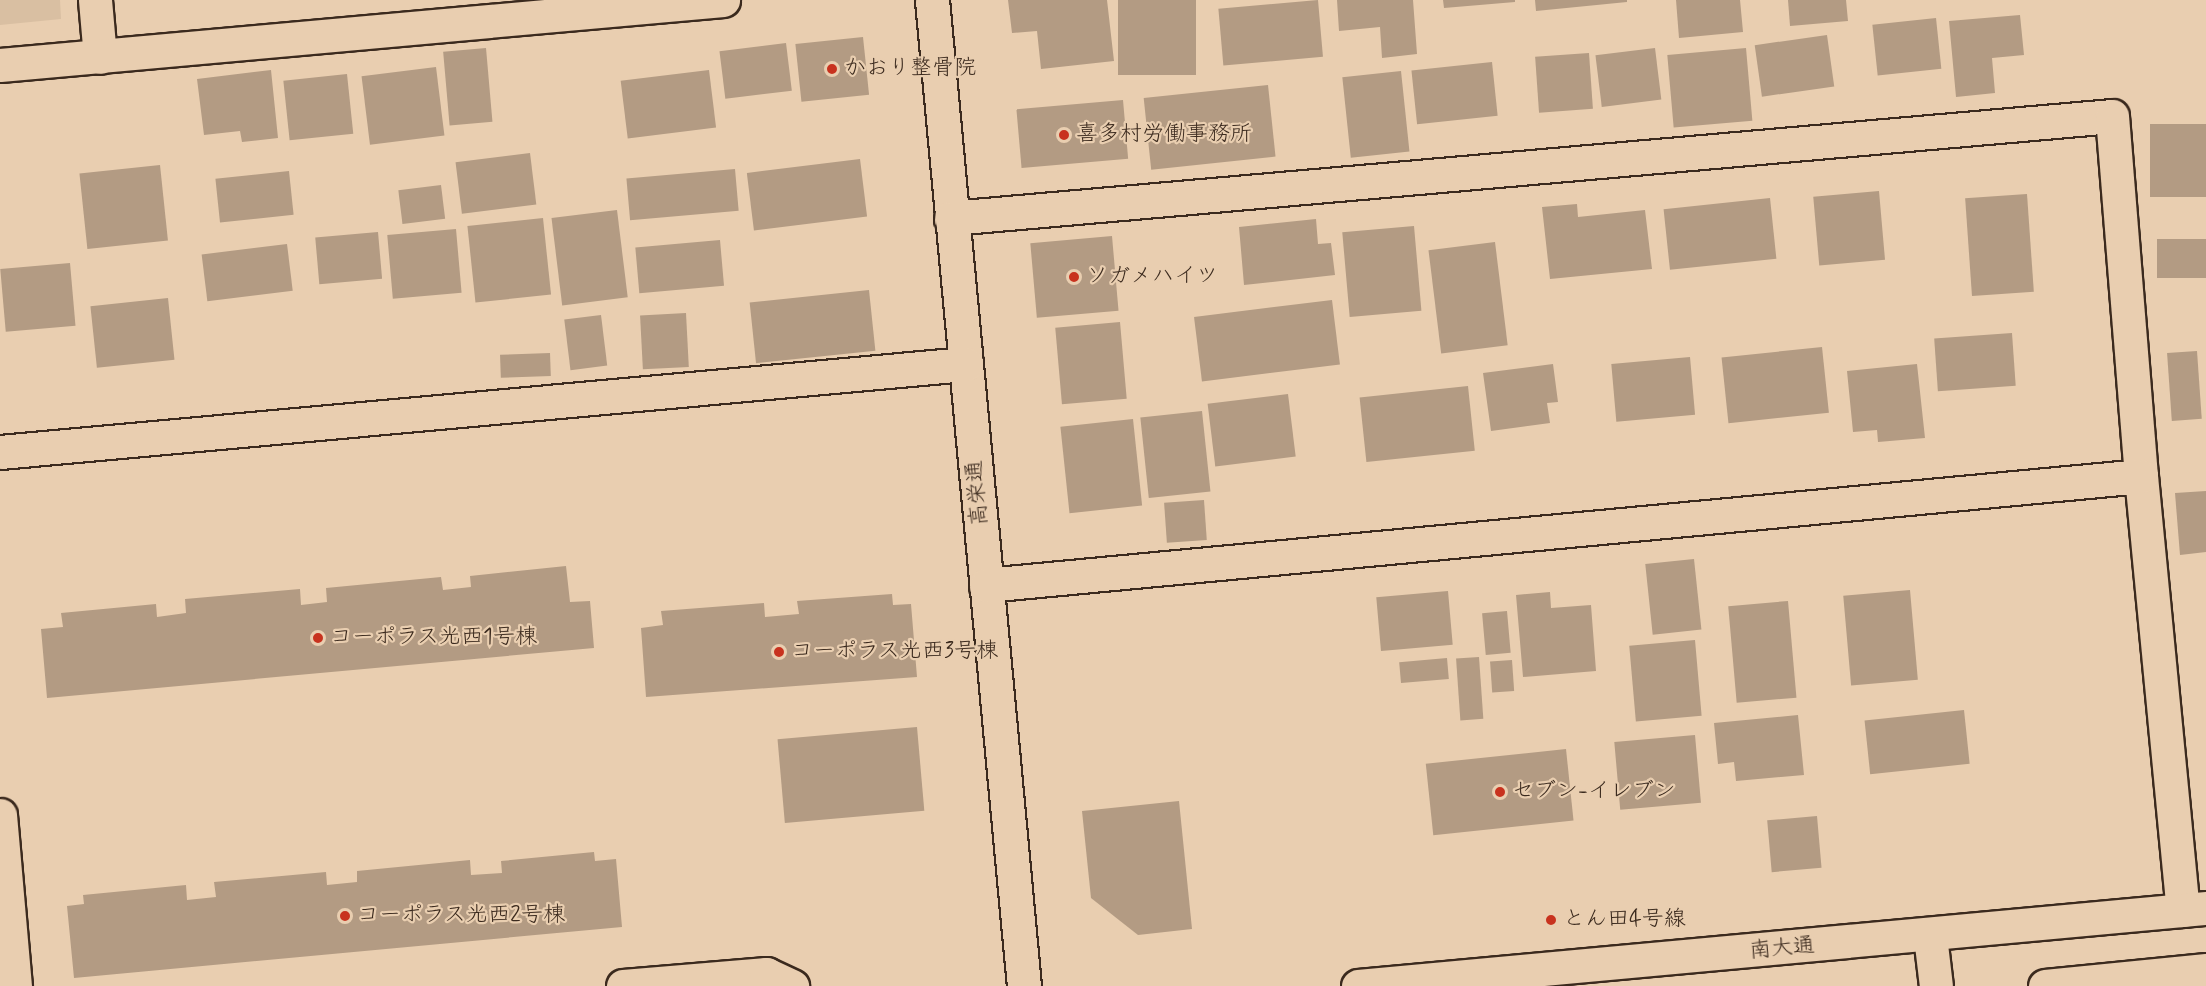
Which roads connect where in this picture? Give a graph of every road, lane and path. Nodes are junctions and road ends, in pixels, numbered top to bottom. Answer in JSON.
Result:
{"nodes":[{"id":1,"x":96,"y":0,"type":"edge"},
{"id":2,"x":723,"y":0,"type":"edge"},
{"id":3,"x":932,"y":0,"type":"edge"},
{"id":4,"x":100,"y":57,"type":"junction"},
{"id":5,"x":0,"y":65,"type":"edge"},
{"id":6,"x":951,"y":218,"type":"junction"},
{"id":7,"x":966,"y":364,"type":"junction"},
{"id":8,"x":0,"y":452,"type":"edge"},
{"id":9,"x":2141,"y":476,"type":"junction"},
{"id":10,"x":986,"y":585,"type":"junction"},
{"id":11,"x":0,"y":815,"type":"edge"},
{"id":12,"x":2194,"y":909,"type":"edge"},
{"id":13,"x":1930,"y":936,"type":"junction"},
{"id":14,"x":2206,"y":970,"type":"edge"},
{"id":15,"x":15,"y":986,"type":"edge"},
{"id":16,"x":623,"y":986,"type":"edge"},
{"id":17,"x":792,"y":986,"type":"edge"},
{"id":18,"x":1024,"y":986,"type":"edge"},
{"id":19,"x":1359,"y":986,"type":"edge"},
{"id":20,"x":1936,"y":986,"type":"edge"},
{"id":21,"x":2045,"y":986,"type":"edge"}],
"edges":[{"from":1,"to":4,"type":"street"},
{"from":2,"to":4,"type":"street"},
{"from":3,"to":6,"type":"street","name":"高栄通"},
{"from":4,"to":5,"type":"street"},
{"from":6,"to":7,"type":"street","name":"高栄通"},
{"from":6,"to":9,"type":"street"},
{"from":7,"to":8,"type":"street"},
{"from":7,"to":10,"type":"street","name":"高栄通"},
{"from":9,"to":10,"type":"street"},
{"from":9,"to":12,"type":"street"},
{"from":10,"to":18,"type":"street","name":"高栄通"},
{"from":11,"to":15,"type":"street"},
{"from":12,"to":13,"type":"street","name":"南大通"},
{"from":13,"to":19,"type":"street","name":"南大通"},
{"from":13,"to":20,"type":"street"},
{"from":14,"to":21,"type":"street"},
{"from":16,"to":17,"type":"street"}]}
